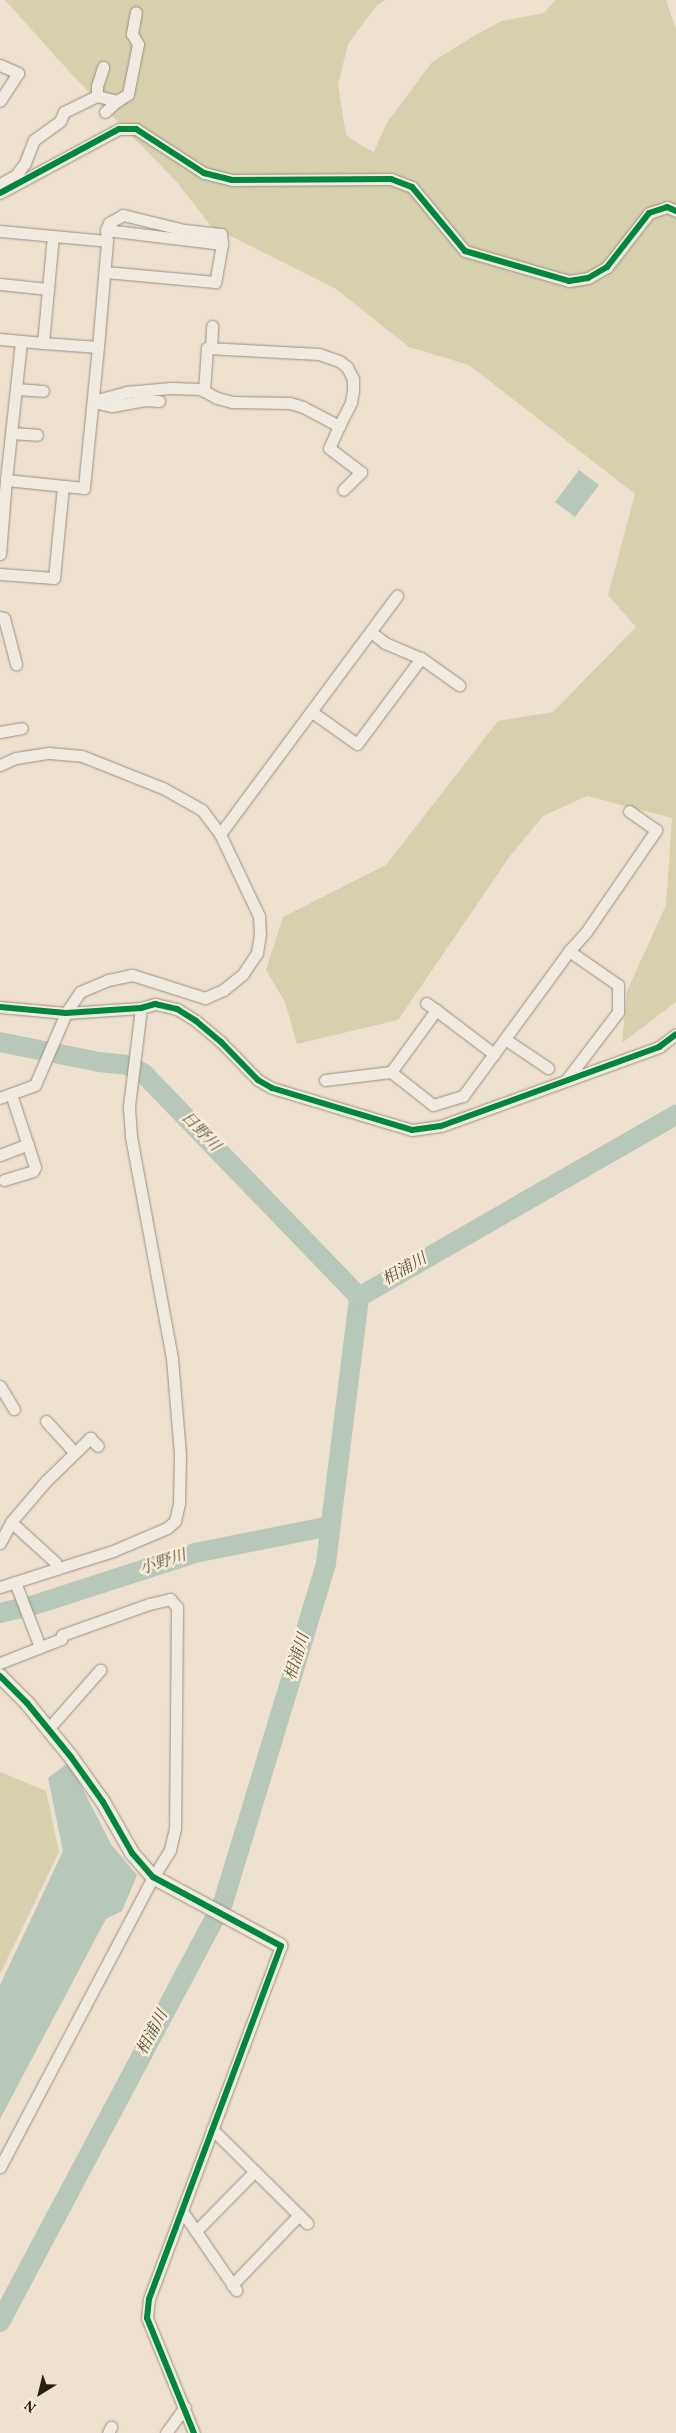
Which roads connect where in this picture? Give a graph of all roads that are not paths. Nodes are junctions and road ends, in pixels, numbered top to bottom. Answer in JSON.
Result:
{"nodes":[{"id":1,"x":136,"y":12,"type":"dead end"},
{"id":2,"x":0,"y":65,"type":"edge"},
{"id":3,"x":103,"y":68,"type":"dead end"},
{"id":4,"x":97,"y":96,"type":"junction"},
{"id":5,"x":0,"y":101,"type":"edge"},
{"id":6,"x":117,"y":101,"type":"junction"},
{"id":7,"x":105,"y":112,"type":"dead end"},
{"id":8,"x":0,"y":184,"type":"edge"},
{"id":9,"x":0,"y":193,"type":"edge"},
{"id":10,"x":676,"y":211,"type":"edge"},
{"id":11,"x":0,"y":231,"type":"edge"},
{"id":12,"x":53,"y":236,"type":"junction"},
{"id":13,"x":106,"y":236,"type":"junction"},
{"id":14,"x":222,"y":244,"type":"junction"},
{"id":15,"x":105,"y":272,"type":"junction"},
{"id":16,"x":0,"y":284,"type":"edge"},
{"id":17,"x":48,"y":289,"type":"junction"},
{"id":18,"x":212,"y":326,"type":"dead end"},
{"id":19,"x":0,"y":339,"type":"edge"},
{"id":20,"x":21,"y":341,"type":"junction"},
{"id":21,"x":43,"y":343,"type":"junction"},
{"id":22,"x":98,"y":347,"type":"junction"},
{"id":23,"x":211,"y":348,"type":"junction"},
{"id":24,"x":16,"y":389,"type":"junction"},
{"id":25,"x":43,"y":391,"type":"dead end"},
{"id":26,"x":204,"y":391,"type":"junction"},
{"id":27,"x":93,"y":401,"type":"junction"},
{"id":28,"x":158,"y":401,"type":"dead end"},
{"id":29,"x":339,"y":426,"type":"junction"},
{"id":30,"x":11,"y":433,"type":"junction"},
{"id":31,"x":38,"y":435,"type":"dead end"},
{"id":32,"x":4,"y":463,"type":"edge"},
{"id":33,"x":6,"y":480,"type":"junction"},
{"id":34,"x":62,"y":486,"type":"junction"},
{"id":35,"x":343,"y":490,"type":"dead end"},
{"id":36,"x":0,"y":554,"type":"edge"},
{"id":37,"x":0,"y":574,"type":"edge"},
{"id":38,"x":396,"y":596,"type":"dead end"},
{"id":39,"x":0,"y":617,"type":"edge"},
{"id":40,"x":371,"y":632,"type":"junction"},
{"id":41,"x":421,"y":658,"type":"junction"},
{"id":42,"x":16,"y":664,"type":"dead end"},
{"id":43,"x":459,"y":685,"type":"dead end"},
{"id":44,"x":312,"y":712,"type":"junction"},
{"id":45,"x":22,"y":728,"type":"dead end"},
{"id":46,"x":0,"y":732,"type":"edge"},
{"id":47,"x":0,"y":765,"type":"edge"},
{"id":48,"x":629,"y":811,"type":"dead end"},
{"id":49,"x":220,"y":834,"type":"junction"},
{"id":50,"x":570,"y":951,"type":"junction"},
{"id":51,"x":0,"y":1007,"type":"edge"},
{"id":52,"x":141,"y":1008,"type":"junction"},
{"id":53,"x":64,"y":1018,"type":"junction"},
{"id":54,"x":676,"y":1034,"type":"edge"},
{"id":55,"x":505,"y":1039,"type":"junction"},
{"id":56,"x":494,"y":1054,"type":"junction"},
{"id":57,"x":548,"y":1068,"type":"dead end"},
{"id":58,"x":391,"y":1072,"type":"junction"},
{"id":59,"x":567,"y":1079,"type":"junction"},
{"id":60,"x":325,"y":1080,"type":"dead end"},
{"id":61,"x":5,"y":1096,"type":"edge"},
{"id":62,"x":28,"y":1144,"type":"junction"},
{"id":63,"x":0,"y":1155,"type":"edge"},
{"id":64,"x":4,"y":1180,"type":"dead end"},
{"id":65,"x":0,"y":1386,"type":"edge"},
{"id":66,"x":14,"y":1409,"type":"dead end"},
{"id":67,"x":46,"y":1421,"type":"dead end"},
{"id":68,"x":98,"y":1446,"type":"dead end"},
{"id":69,"x":75,"y":1453,"type":"junction"},
{"id":70,"x":11,"y":1522,"type":"junction"},
{"id":71,"x":0,"y":1543,"type":"edge"},
{"id":72,"x":56,"y":1570,"type":"junction"},
{"id":73,"x":15,"y":1583,"type":"junction"},
{"id":74,"x":0,"y":1587,"type":"edge"},
{"id":75,"x":39,"y":1647,"type":"junction"},
{"id":76,"x":0,"y":1663,"type":"edge"},
{"id":77,"x":100,"y":1670,"type":"dead end"},
{"id":78,"x":0,"y":1676,"type":"edge"},
{"id":79,"x":48,"y":1729,"type":"junction"},
{"id":80,"x":156,"y":1879,"type":"junction"},
{"id":81,"x":275,"y":1943,"type":"joint"},
{"id":82,"x":212,"y":2129,"type":"junction"},
{"id":83,"x":0,"y":2167,"type":"edge"},
{"id":84,"x":255,"y":2171,"type":"junction"},
{"id":85,"x":182,"y":2211,"type":"junction"},
{"id":86,"x":196,"y":2231,"type":"junction"},
{"id":87,"x":184,"y":2407,"type":"junction"},
{"id":88,"x":166,"y":2433,"type":"edge"},
{"id":89,"x":194,"y":2433,"type":"edge"}],
"edges":[{"from":1,"to":6,"type":"street"},
{"from":2,"to":5,"type":"street"},
{"from":3,"to":4,"type":"street"},
{"from":4,"to":6,"type":"street"},
{"from":4,"to":8,"type":"street"},
{"from":6,"to":7,"type":"street"},
{"from":9,"to":10,"type":"street"},
{"from":11,"to":12,"type":"street"},
{"from":12,"to":13,"type":"street"},
{"from":12,"to":17,"type":"street"},
{"from":13,"to":14,"type":"street"},
{"from":13,"to":14,"type":"street"},
{"from":13,"to":15,"type":"street"},
{"from":14,"to":15,"type":"street"},
{"from":15,"to":22,"type":"street"},
{"from":16,"to":17,"type":"street"},
{"from":17,"to":21,"type":"street"},
{"from":18,"to":23,"type":"street"},
{"from":19,"to":20,"type":"street"},
{"from":20,"to":21,"type":"street"},
{"from":20,"to":24,"type":"street"},
{"from":21,"to":22,"type":"street"},
{"from":22,"to":27,"type":"street"},
{"from":23,"to":26,"type":"street"},
{"from":23,"to":29,"type":"street"},
{"from":24,"to":25,"type":"street"},
{"from":24,"to":30,"type":"street"},
{"from":26,"to":27,"type":"street"},
{"from":26,"to":29,"type":"street"},
{"from":27,"to":28,"type":"street"},
{"from":27,"to":34,"type":"street"},
{"from":29,"to":35,"type":"street"},
{"from":30,"to":31,"type":"street"},
{"from":30,"to":32,"type":"street"},
{"from":32,"to":33,"type":"street"},
{"from":33,"to":34,"type":"street"},
{"from":33,"to":36,"type":"street"},
{"from":34,"to":37,"type":"street"},
{"from":38,"to":40,"type":"street"},
{"from":39,"to":42,"type":"street"},
{"from":40,"to":41,"type":"street"},
{"from":40,"to":44,"type":"street"},
{"from":41,"to":43,"type":"street"},
{"from":41,"to":44,"type":"street"},
{"from":44,"to":49,"type":"street"},
{"from":45,"to":46,"type":"street"},
{"from":47,"to":49,"type":"street"},
{"from":48,"to":50,"type":"street"},
{"from":49,"to":53,"type":"street"},
{"from":50,"to":55,"type":"street"},
{"from":50,"to":59,"type":"street"},
{"from":51,"to":53,"type":"street"},
{"from":52,"to":53,"type":"street"},
{"from":52,"to":59,"type":"street"},
{"from":52,"to":72,"type":"street"},
{"from":53,"to":61,"type":"street"},
{"from":54,"to":59,"type":"street"},
{"from":55,"to":56,"type":"street"},
{"from":55,"to":57,"type":"street"},
{"from":56,"to":58,"type":"street"},
{"from":56,"to":58,"type":"street"},
{"from":58,"to":60,"type":"street"},
{"from":61,"to":62,"type":"street"},
{"from":62,"to":63,"type":"street"},
{"from":62,"to":64,"type":"street"},
{"from":65,"to":66,"type":"street"},
{"from":67,"to":69,"type":"street"},
{"from":68,"to":69,"type":"street"},
{"from":69,"to":70,"type":"street"},
{"from":70,"to":71,"type":"street"},
{"from":70,"to":72,"type":"street"},
{"from":72,"to":73,"type":"street"},
{"from":73,"to":74,"type":"street"},
{"from":73,"to":75,"type":"street"},
{"from":75,"to":76,"type":"street"},
{"from":75,"to":80,"type":"street"},
{"from":77,"to":79,"type":"street"},
{"from":78,"to":79,"type":"street"},
{"from":79,"to":80,"type":"street"},
{"from":80,"to":81,"type":"street"},
{"from":80,"to":83,"type":"street"},
{"from":81,"to":82,"type":"street"},
{"from":82,"to":84,"type":"street"},
{"from":82,"to":85,"type":"street"},
{"from":84,"to":86,"type":"street"},
{"from":84,"to":86,"type":"street"},
{"from":85,"to":86,"type":"street"},
{"from":85,"to":87,"type":"street"},
{"from":87,"to":88,"type":"street"},
{"from":87,"to":89,"type":"street"}]}
